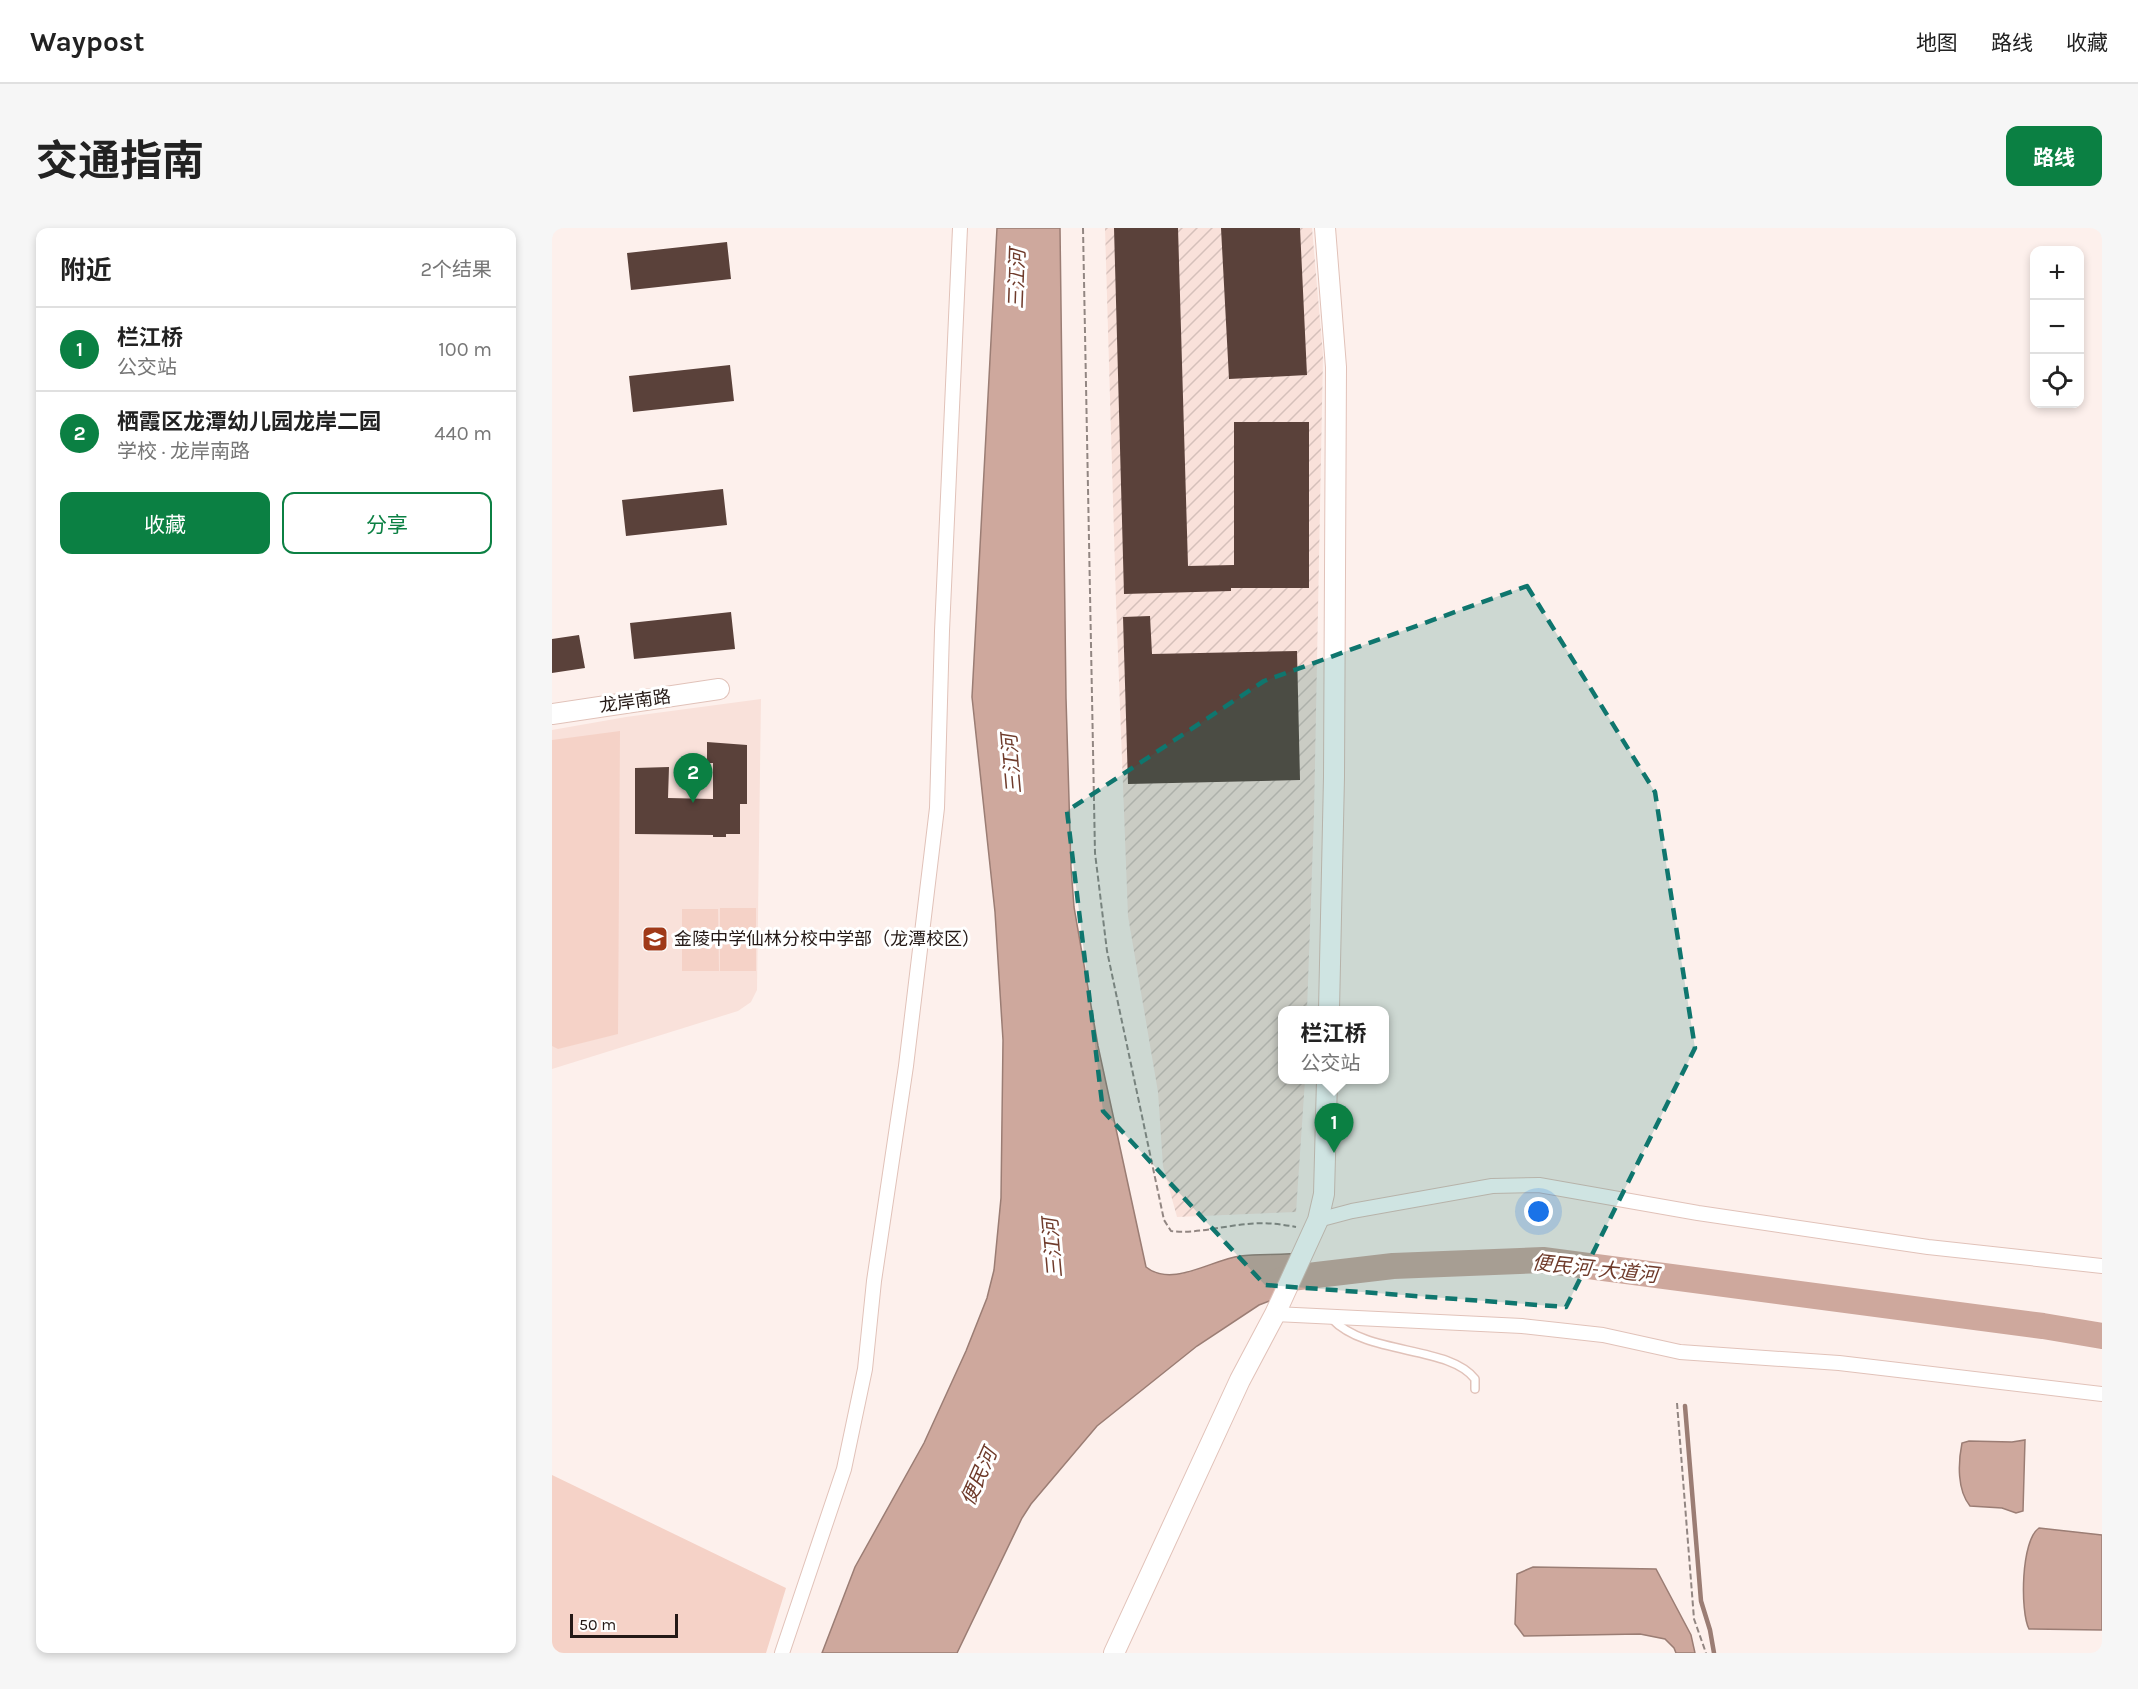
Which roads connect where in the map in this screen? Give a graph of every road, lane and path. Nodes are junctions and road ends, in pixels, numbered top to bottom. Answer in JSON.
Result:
{"nodes":[{"id":1,"x":960,"y":228,"type":"edge"},
{"id":2,"x":1083,"y":228,"type":"edge"},
{"id":3,"x":1325,"y":228,"type":"edge"},
{"id":4,"x":719,"y":689,"type":"dead end"},
{"id":5,"x":552,"y":714,"type":"edge"},
{"id":6,"x":1329,"y":1006,"type":"edge"},
{"id":7,"x":1328,"y":1084,"type":"edge"},
{"id":8,"x":1315,"y":1226,"type":"junction"},
{"id":9,"x":2102,"y":1266,"type":"edge"},
{"id":10,"x":1277,"y":1309,"type":"junction"},
{"id":11,"x":1331,"y":1317,"type":"junction"},
{"id":12,"x":1475,"y":1389,"type":"dead end"},
{"id":13,"x":2102,"y":1394,"type":"edge"},
{"id":14,"x":1677,"y":1403,"type":"dead end"},
{"id":15,"x":782,"y":1653,"type":"edge"},
{"id":16,"x":1114,"y":1653,"type":"edge"},
{"id":17,"x":1706,"y":1653,"type":"edge"}],
"edges":[{"from":1,"to":15,"type":"street"},
{"from":2,"to":8,"type":"path"},
{"from":3,"to":6,"type":"street"},
{"from":4,"to":5,"type":"street","name":"龙岸南路"},
{"from":7,"to":8,"type":"street"},
{"from":8,"to":9,"type":"street"},
{"from":8,"to":10,"type":"street"},
{"from":10,"to":11,"type":"street"},
{"from":10,"to":16,"type":"street"},
{"from":11,"to":12,"type":"lane"},
{"from":11,"to":13,"type":"street"},
{"from":14,"to":17,"type":"path"}]}
